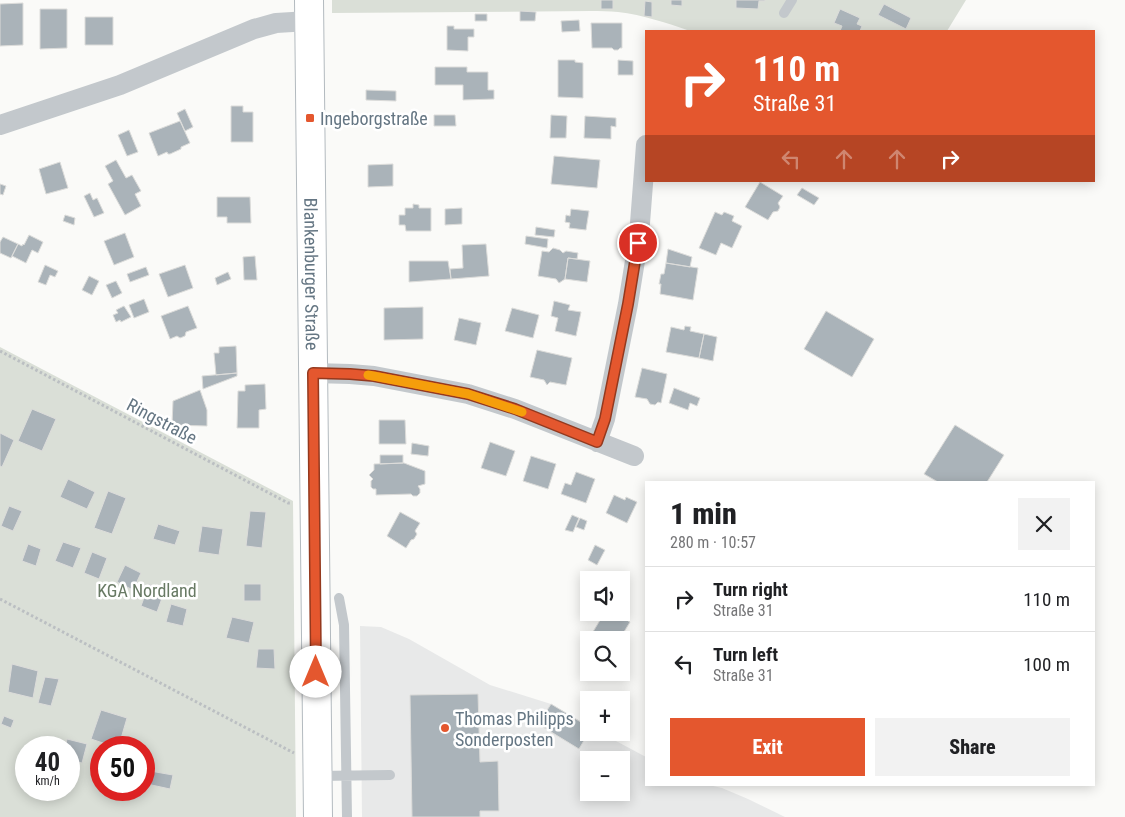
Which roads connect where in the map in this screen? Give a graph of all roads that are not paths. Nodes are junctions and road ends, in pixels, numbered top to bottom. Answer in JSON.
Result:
{"nodes":[{"id":1,"x":792,"y":0,"type":"edge"},
{"id":2,"x":309,"y":10,"type":"edge"},
{"id":3,"x":784,"y":13,"type":"dead end"},
{"id":4,"x":0,"y":125,"type":"edge"},
{"id":5,"x":645,"y":158,"type":"edge"},
{"id":6,"x":313,"y":373,"type":"junction"},
{"id":7,"x":597,"y":442,"type":"junction"},
{"id":8,"x":634,"y":456,"type":"dead end"},
{"id":9,"x":339,"y":598,"type":"dead end"},
{"id":10,"x":317,"y":767,"type":"junction"},
{"id":11,"x":346,"y":775,"type":"junction"},
{"id":12,"x":390,"y":775,"type":"dead end"},
{"id":13,"x":318,"y":817,"type":"edge"},
{"id":14,"x":347,"y":817,"type":"edge"}],
"edges":[{"from":1,"to":3,"type":"lane"},
{"from":2,"to":4,"type":"street"},
{"from":2,"to":6,"type":"main road","name":"Blankenburger Straße"},
{"from":5,"to":7,"type":"street"},
{"from":6,"to":7,"type":"street"},
{"from":6,"to":10,"type":"main road","name":"Blankenburger Straße"},
{"from":7,"to":8,"type":"street"},
{"from":9,"to":11,"type":"lane"},
{"from":10,"to":11,"type":"lane"},
{"from":10,"to":13,"type":"main road","name":"Blankenburger Straße"},
{"from":11,"to":12,"type":"lane"},
{"from":11,"to":14,"type":"lane"}]}
